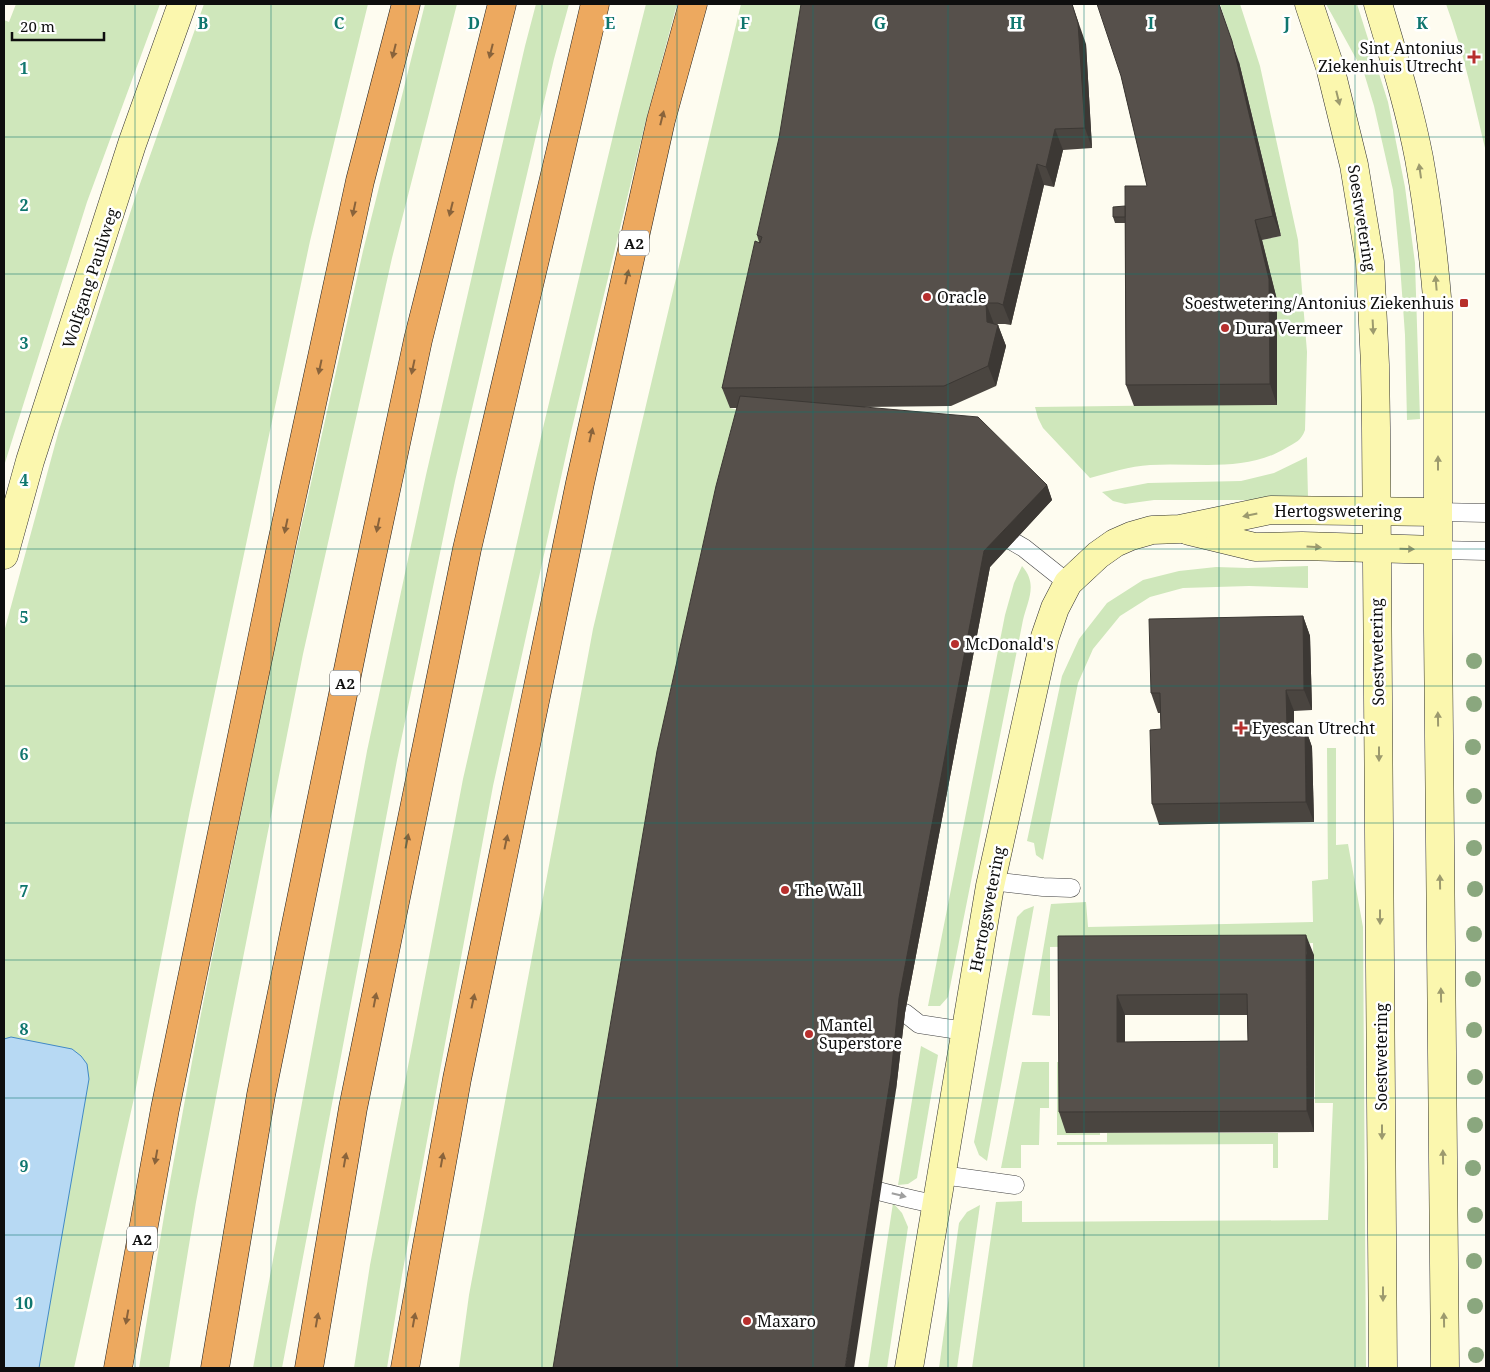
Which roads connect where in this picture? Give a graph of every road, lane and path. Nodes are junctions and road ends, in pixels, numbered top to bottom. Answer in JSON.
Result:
{"nodes":[{"id":1,"x":182,"y":4,"type":"edge"},
{"id":2,"x":406,"y":4,"type":"edge"},
{"id":3,"x":502,"y":4,"type":"edge"},
{"id":4,"x":595,"y":4,"type":"edge"},
{"id":5,"x":693,"y":4,"type":"edge"},
{"id":6,"x":1309,"y":4,"type":"edge"},
{"id":7,"x":1378,"y":4,"type":"edge"},
{"id":8,"x":1377,"y":511,"type":"junction"},
{"id":9,"x":1438,"y":512,"type":"junction"},
{"id":10,"x":1486,"y":513,"type":"edge"},
{"id":11,"x":986,"y":525,"type":"edge"},
{"id":12,"x":1180,"y":529,"type":"junction"},
{"id":13,"x":1377,"y":548,"type":"junction"},
{"id":14,"x":1438,"y":550,"type":"junction"},
{"id":15,"x":1486,"y":551,"type":"edge"},
{"id":16,"x":4,"y":555,"type":"edge"},
{"id":17,"x":1068,"y":583,"type":"junction"},
{"id":18,"x":991,"y":881,"type":"junction"},
{"id":19,"x":1071,"y":888,"type":"dead end"},
{"id":20,"x":905,"y":1013,"type":"dead end"},
{"id":21,"x":965,"y":1031,"type":"junction"},
{"id":22,"x":942,"y":1175,"type":"junction"},
{"id":23,"x":1015,"y":1184,"type":"dead end"},
{"id":24,"x":858,"y":1205,"type":"edge"},
{"id":25,"x":936,"y":1205,"type":"junction"},
{"id":26,"x":118,"y":1368,"type":"edge"},
{"id":27,"x":215,"y":1368,"type":"edge"},
{"id":28,"x":309,"y":1368,"type":"edge"},
{"id":29,"x":405,"y":1368,"type":"edge"},
{"id":30,"x":909,"y":1368,"type":"edge"},
{"id":31,"x":1383,"y":1368,"type":"edge"},
{"id":32,"x":1445,"y":1368,"type":"edge"}],
"edges":[{"from":1,"to":16,"type":"main road","name":"Wolfgang Pauliweg"},
{"from":2,"to":26,"type":"highway","number":"A2","one_way":true},
{"from":3,"to":27,"type":"highway","number":"A2","one_way":true},
{"from":28,"to":4,"type":"highway","one_way":true},
{"from":29,"to":5,"type":"highway","number":"A2","one_way":true},
{"from":6,"to":8,"type":"main road","name":"Soestwetering","one_way":true},
{"from":9,"to":7,"type":"main road","one_way":true},
{"from":8,"to":9,"type":"main road","name":"Hertogswetering"},
{"from":8,"to":12,"type":"main road","name":"Hertogswetering","one_way":true},
{"from":8,"to":13,"type":"main road","name":"Soestwetering"},
{"from":9,"to":10,"type":"lane"},
{"from":9,"to":14,"type":"main road"},
{"from":11,"to":17,"type":"lane"},
{"from":12,"to":13,"type":"main road","name":"Hertogswetering","one_way":true},
{"from":12,"to":17,"type":"main road","name":"Hertogswetering"},
{"from":13,"to":14,"type":"main road","name":"Hertogswetering","one_way":true},
{"from":13,"to":31,"type":"main road","name":"Soestwetering","one_way":true},
{"from":14,"to":15,"type":"lane"},
{"from":32,"to":14,"type":"main road","one_way":true},
{"from":17,"to":18,"type":"main road","name":"Hertogswetering"},
{"from":18,"to":19,"type":"lane"},
{"from":18,"to":21,"type":"main road","name":"Hertogswetering"},
{"from":20,"to":21,"type":"lane"},
{"from":21,"to":22,"type":"main road","name":"Hertogswetering"},
{"from":22,"to":23,"type":"lane"},
{"from":22,"to":25,"type":"main road","name":"Hertogswetering"},
{"from":24,"to":25,"type":"lane","one_way":true},
{"from":25,"to":30,"type":"main road","name":"Hertogswetering"}]}
